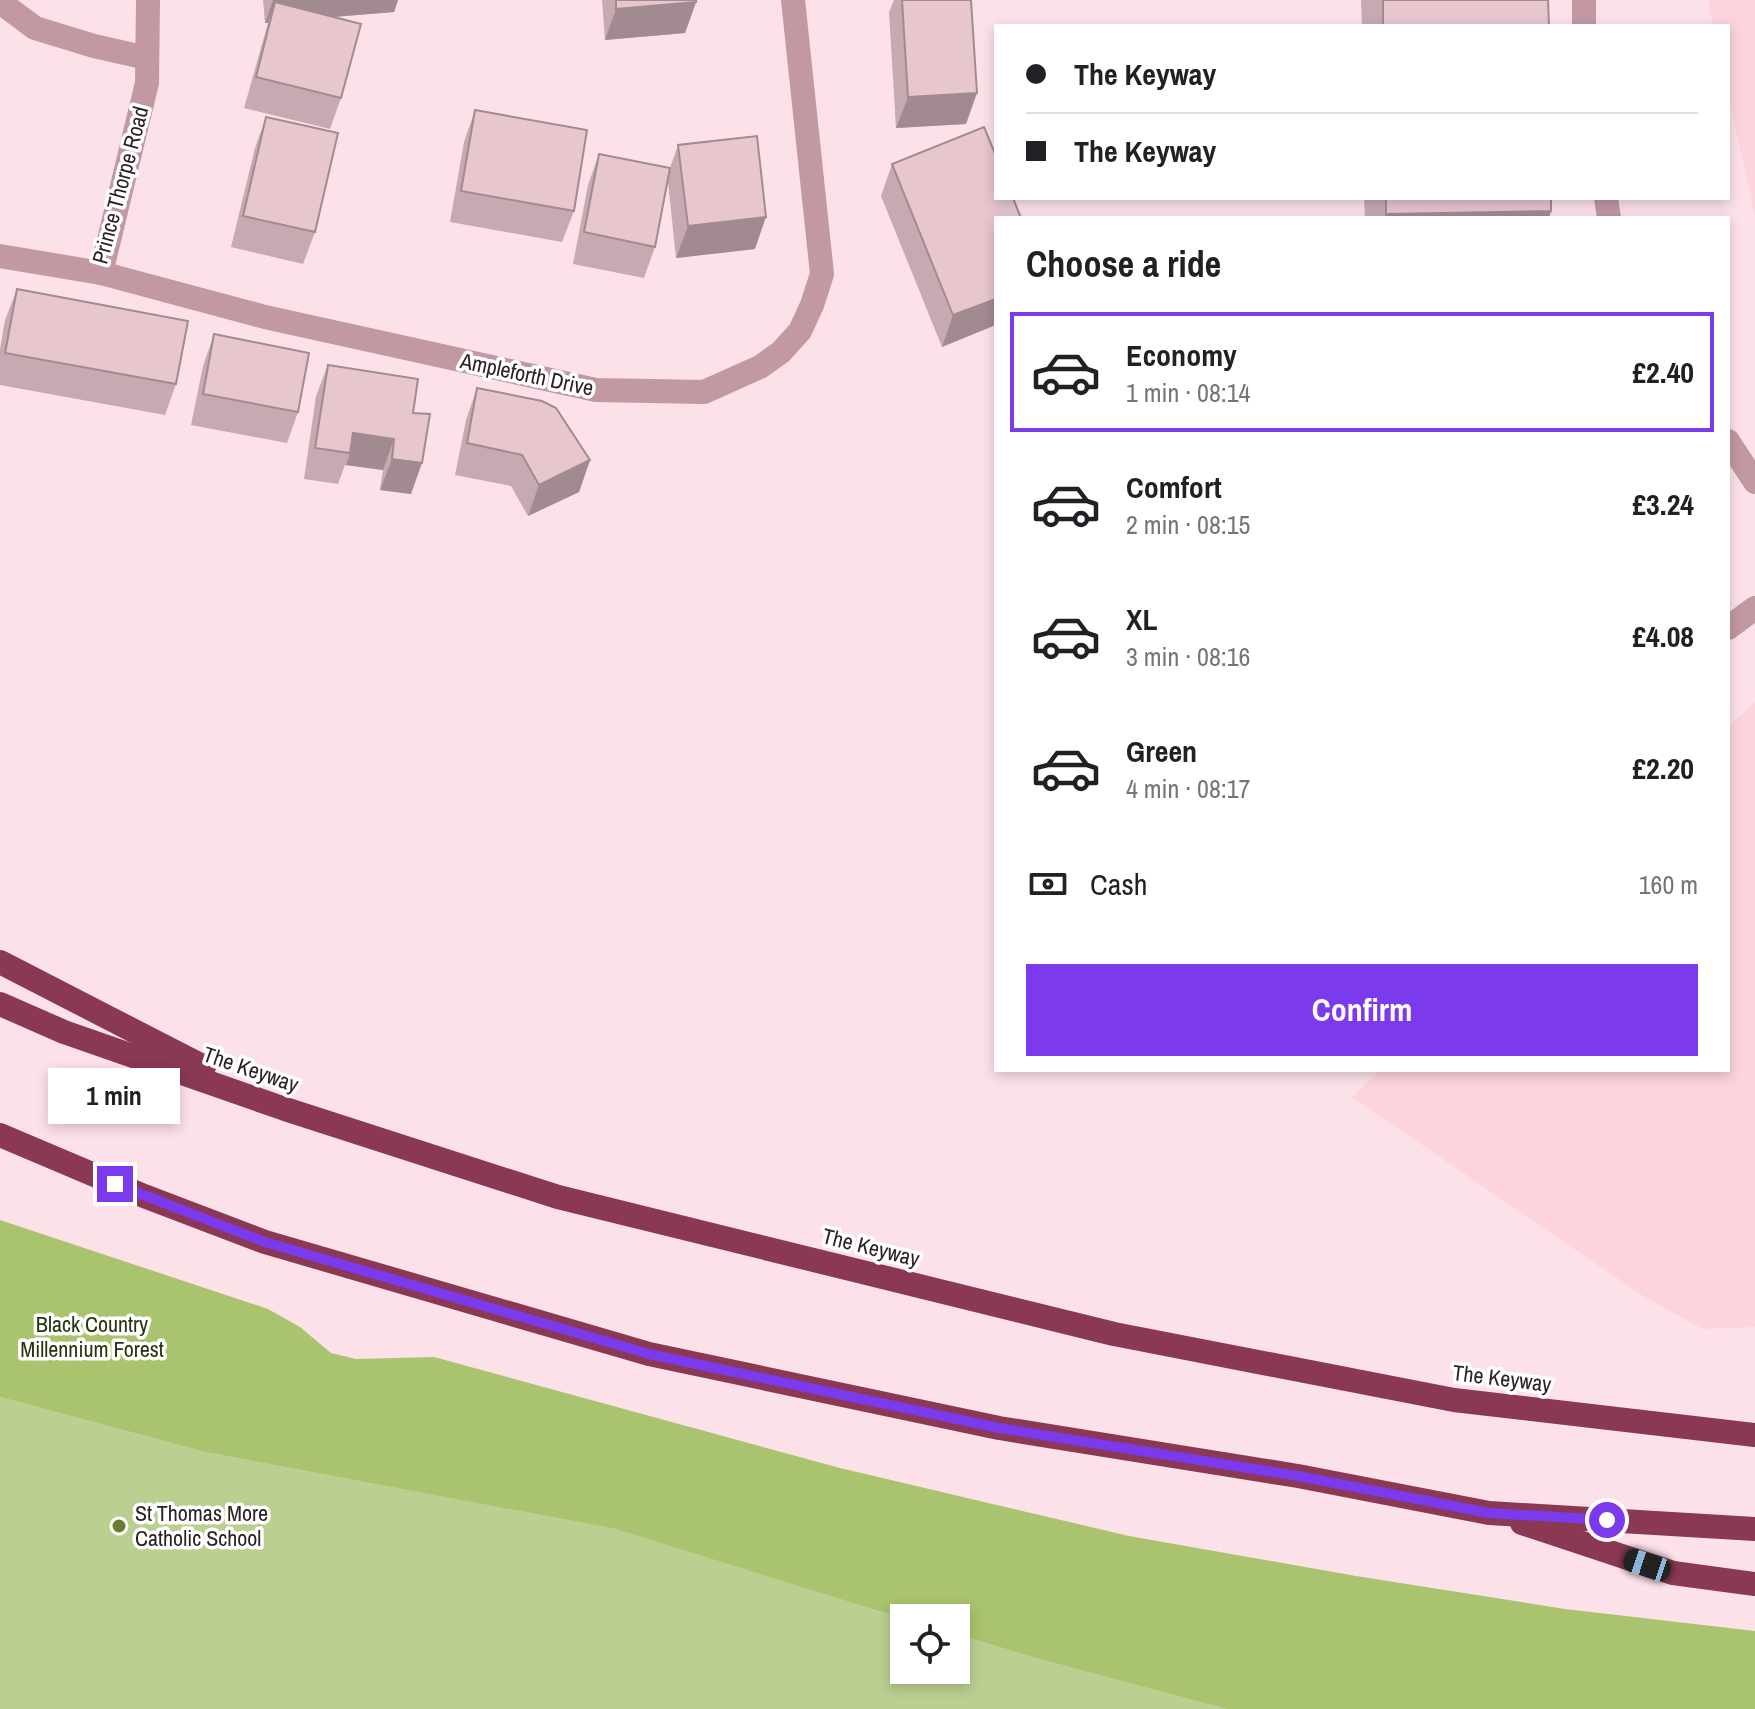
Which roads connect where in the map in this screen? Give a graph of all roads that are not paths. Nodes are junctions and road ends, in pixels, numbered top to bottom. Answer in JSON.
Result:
{"nodes":[{"id":1,"x":148,"y":0,"type":"edge"},
{"id":2,"x":793,"y":0,"type":"edge"},
{"id":3,"x":1584,"y":0,"type":"edge"},
{"id":4,"x":0,"y":2,"type":"edge"},
{"id":5,"x":1584,"y":24,"type":"edge"},
{"id":6,"x":147,"y":58,"type":"junction"},
{"id":7,"x":0,"y":256,"type":"edge"},
{"id":8,"x":101,"y":273,"type":"junction"},
{"id":9,"x":1730,"y":444,"type":"edge"},
{"id":10,"x":1755,"y":482,"type":"edge"},
{"id":11,"x":1755,"y":608,"type":"edge"},
{"id":12,"x":1730,"y":627,"type":"edge"},
{"id":13,"x":0,"y":962,"type":"edge"},
{"id":14,"x":0,"y":1004,"type":"edge"},
{"id":15,"x":285,"y":1109,"type":"junction"},
{"id":16,"x":0,"y":1135,"type":"edge"},
{"id":17,"x":0,"y":1147,"type":"edge"},
{"id":18,"x":144,"y":1196,"type":"junction"},
{"id":19,"x":1755,"y":1435,"type":"edge"},
{"id":20,"x":1489,"y":1513,"type":"junction"},
{"id":21,"x":1755,"y":1529,"type":"edge"},
{"id":22,"x":1755,"y":1584,"type":"edge"}],
"edges":[{"from":1,"to":6,"type":"street","name":"Prince Thorpe Road"},
{"from":2,"to":8,"type":"street","name":"Ampleforth Drive"},
{"from":3,"to":5,"type":"street"},
{"from":4,"to":6,"type":"street"},
{"from":6,"to":8,"type":"street","name":"Prince Thorpe Road"},
{"from":7,"to":8,"type":"street","name":"Prince Thorpe Road"},
{"from":9,"to":10,"type":"street"},
{"from":11,"to":12,"type":"street"},
{"from":13,"to":15,"type":"highway"},
{"from":14,"to":15,"type":"highway","name":"The Keyway"},
{"from":15,"to":19,"type":"highway","name":"The Keyway"},
{"from":16,"to":18,"type":"highway"},
{"from":17,"to":18,"type":"highway"},
{"from":18,"to":20,"type":"highway"},
{"from":20,"to":21,"type":"highway"},
{"from":20,"to":22,"type":"highway"}]}
